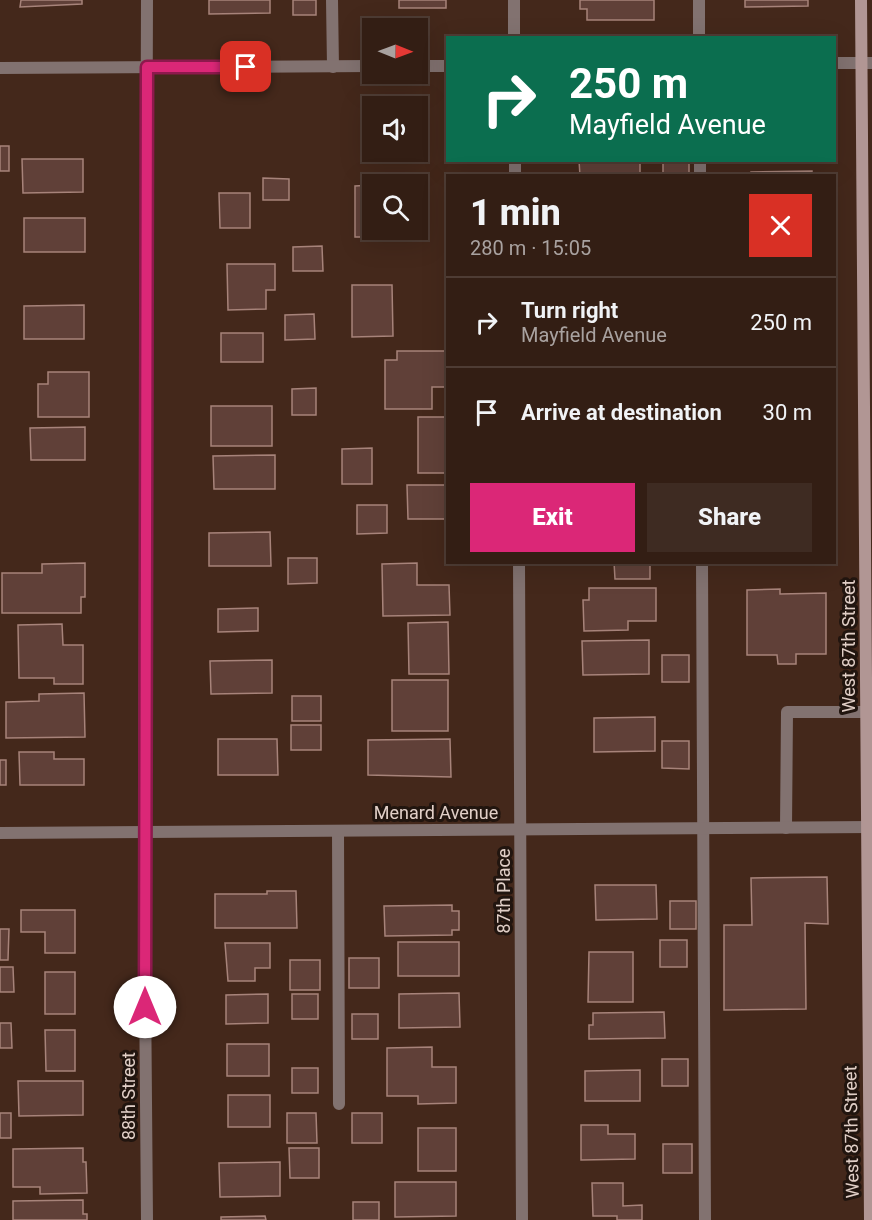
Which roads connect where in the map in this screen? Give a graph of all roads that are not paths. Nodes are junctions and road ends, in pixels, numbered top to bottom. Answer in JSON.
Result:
{"nodes":[{"id":1,"x":147,"y":0,"type":"edge"},
{"id":2,"x":332,"y":0,"type":"edge"},
{"id":3,"x":514,"y":0,"type":"edge"},
{"id":4,"x":699,"y":0,"type":"edge"},
{"id":5,"x":861,"y":0,"type":"edge"},
{"id":6,"x":514,"y":36,"type":"edge"},
{"id":7,"x":699,"y":36,"type":"edge"},
{"id":8,"x":836,"y":63,"type":"edge"},
{"id":9,"x":867,"y":63,"type":"edge"},
{"id":10,"x":362,"y":66,"type":"edge"},
{"id":11,"x":428,"y":66,"type":"edge"},
{"id":12,"x":446,"y":66,"type":"edge"},
{"id":13,"x":147,"y":67,"type":"junction"},
{"id":14,"x":333,"y":67,"type":"junction"},
{"id":15,"x":0,"y":69,"type":"edge"},
{"id":16,"x":868,"y":495,"type":"edge"},
{"id":17,"x":519,"y":564,"type":"edge"},
{"id":18,"x":702,"y":564,"type":"edge"},
{"id":19,"x":867,"y":712,"type":"junction"},
{"id":20,"x":870,"y":827,"type":"edge"},
{"id":21,"x":786,"y":828,"type":"junction"},
{"id":22,"x":704,"y":829,"type":"junction"},
{"id":23,"x":521,"y":830,"type":"junction"},
{"id":24,"x":338,"y":831,"type":"junction"},
{"id":25,"x":144,"y":832,"type":"junction"},
{"id":26,"x":0,"y":833,"type":"edge"},
{"id":27,"x":869,"y":1005,"type":"edge"},
{"id":28,"x":339,"y":1104,"type":"dead end"},
{"id":29,"x":147,"y":1220,"type":"edge"},
{"id":30,"x":522,"y":1220,"type":"edge"},
{"id":31,"x":705,"y":1220,"type":"edge"},
{"id":32,"x":870,"y":1220,"type":"edge"}],
"edges":[{"from":1,"to":13,"type":"street","name":"88th Street"},
{"from":2,"to":14,"type":"street"},
{"from":3,"to":6,"type":"street"},
{"from":4,"to":7,"type":"street"},
{"from":5,"to":9,"type":"main road","name":"West 87th Street"},
{"from":8,"to":9,"type":"street"},
{"from":9,"to":16,"type":"main road","name":"West 87th Street"},
{"from":10,"to":14,"type":"street"},
{"from":11,"to":12,"type":"street"},
{"from":13,"to":14,"type":"street"},
{"from":13,"to":15,"type":"street"},
{"from":13,"to":25,"type":"street","name":"88th Street"},
{"from":16,"to":19,"type":"main road","name":"West 87th Street"},
{"from":17,"to":23,"type":"street","name":"87th Place"},
{"from":18,"to":22,"type":"street"},
{"from":19,"to":20,"type":"main road","name":"West 87th Street"},
{"from":19,"to":21,"type":"street"},
{"from":20,"to":21,"type":"street","name":"Menard Avenue"},
{"from":20,"to":27,"type":"main road","name":"West 87th Street"},
{"from":21,"to":22,"type":"street","name":"Menard Avenue"},
{"from":22,"to":23,"type":"street","name":"Menard Avenue"},
{"from":22,"to":31,"type":"street"},
{"from":23,"to":24,"type":"street","name":"Menard Avenue"},
{"from":23,"to":30,"type":"street","name":"87th Place"},
{"from":24,"to":25,"type":"street","name":"Menard Avenue"},
{"from":24,"to":28,"type":"street"},
{"from":25,"to":26,"type":"street","name":"Menard Avenue"},
{"from":25,"to":29,"type":"street","name":"88th Street"},
{"from":27,"to":32,"type":"main road","name":"West 87th Street"}]}
